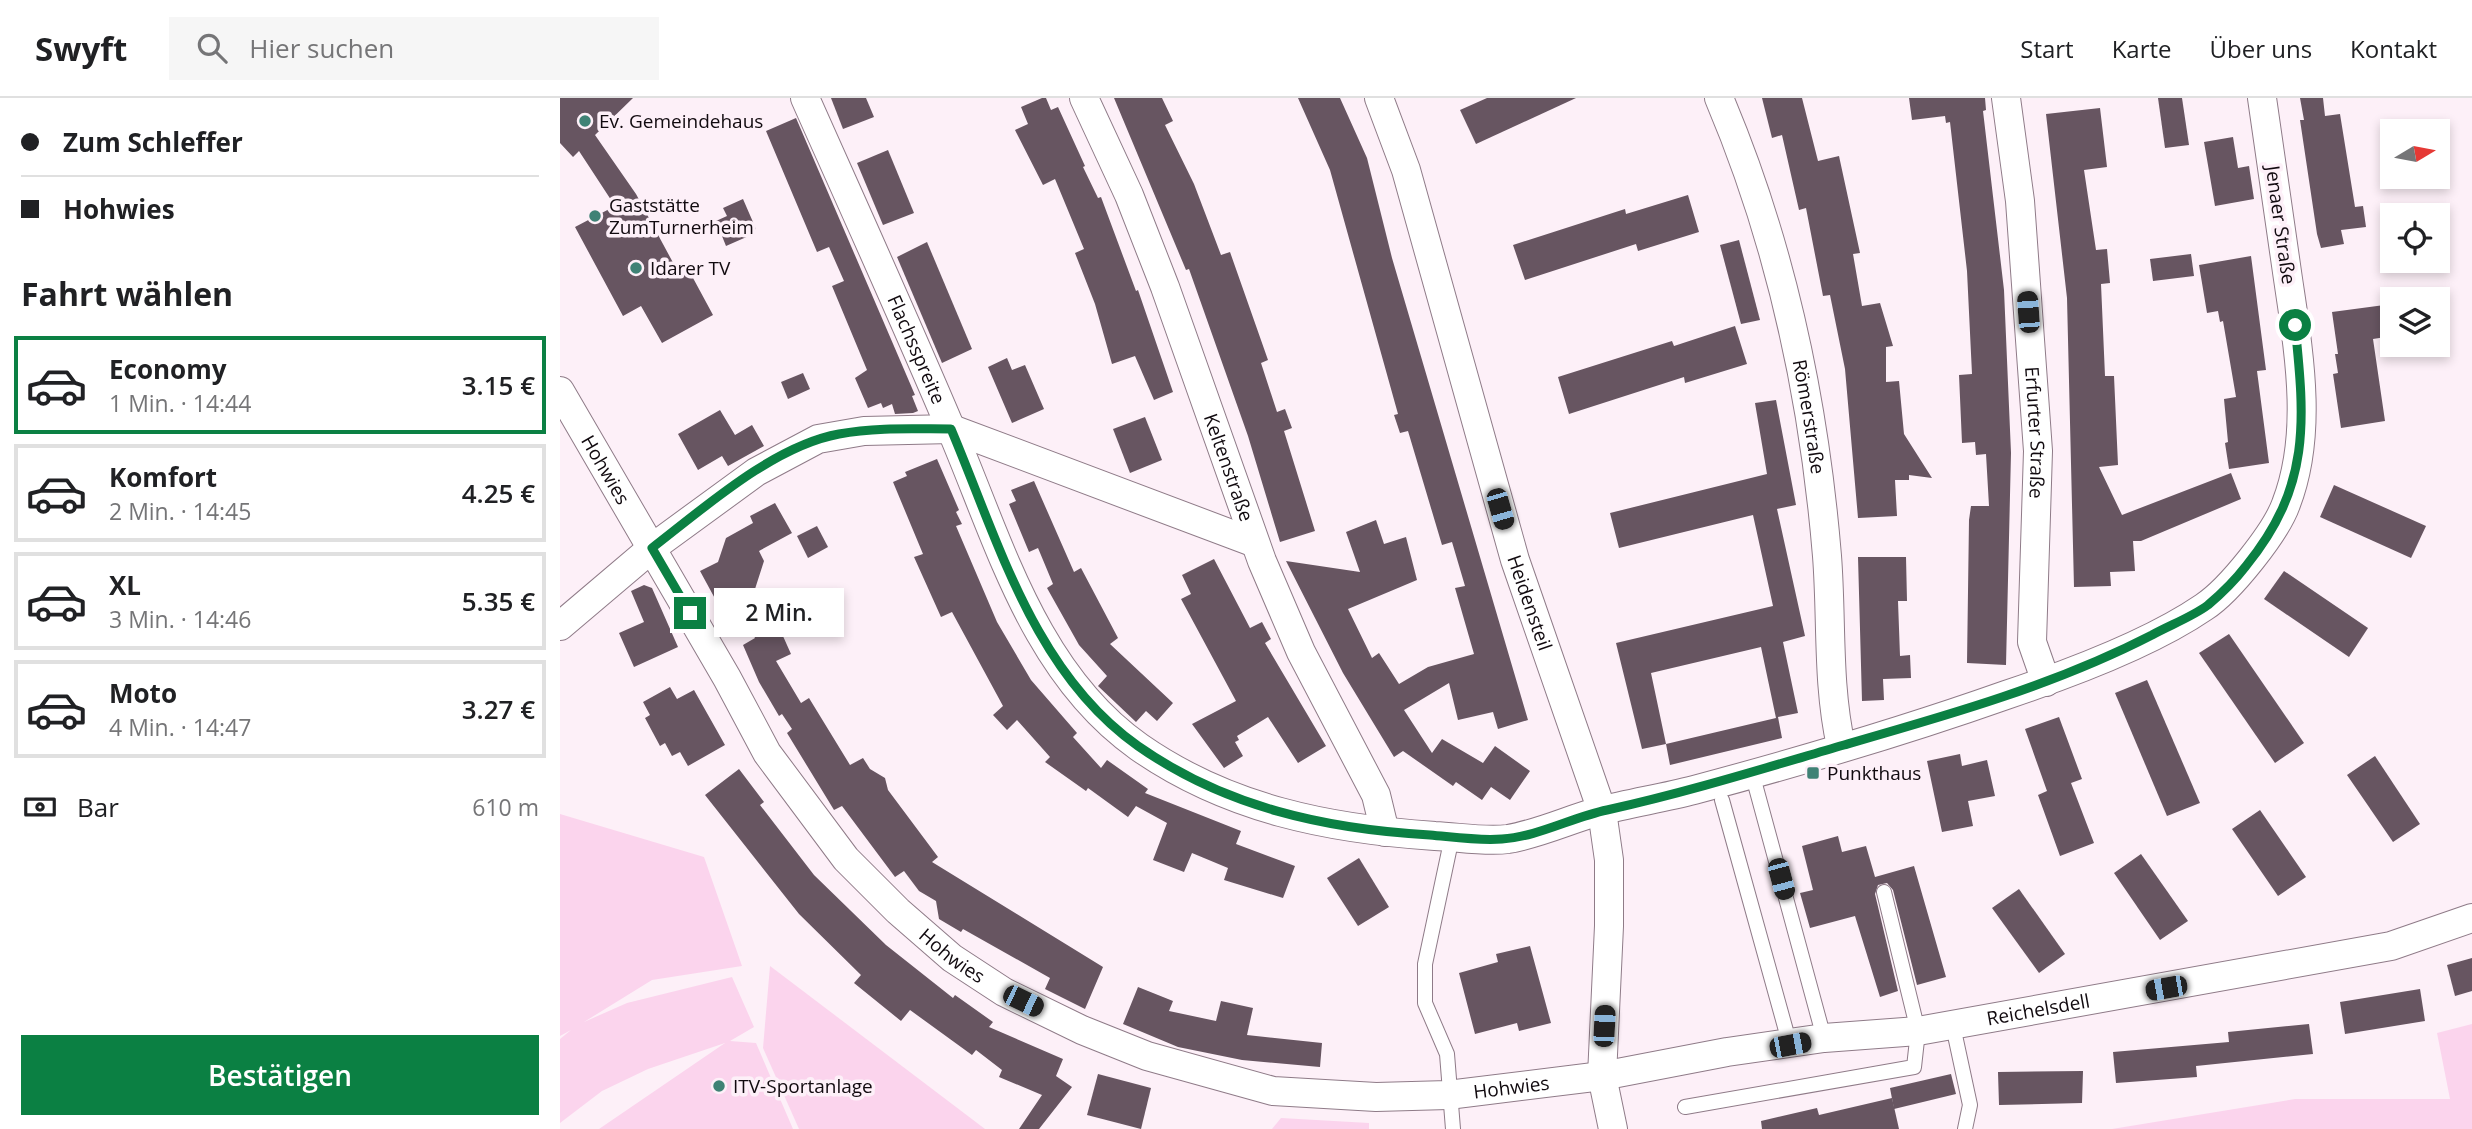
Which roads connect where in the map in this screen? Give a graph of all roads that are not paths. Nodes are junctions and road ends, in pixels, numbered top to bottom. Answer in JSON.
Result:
{"nodes":[{"id":1,"x":805,"y":98,"type":"edge"},
{"id":2,"x":1084,"y":98,"type":"edge"},
{"id":3,"x":1379,"y":98,"type":"edge"},
{"id":4,"x":1719,"y":98,"type":"edge"},
{"id":5,"x":2006,"y":98,"type":"edge"},
{"id":6,"x":2262,"y":98,"type":"edge"},
{"id":7,"x":560,"y":391,"type":"edge"},
{"id":8,"x":951,"y":429,"type":"junction"},
{"id":9,"x":1255,"y":543,"type":"junction"},
{"id":10,"x":652,"y":548,"type":"junction"},
{"id":11,"x":560,"y":626,"type":"edge"},
{"id":12,"x":2046,"y":682,"type":"junction"},
{"id":13,"x":1841,"y":746,"type":"junction"},
{"id":14,"x":1752,"y":773,"type":"junction"},
{"id":15,"x":1722,"y":800,"type":"dead end"},
{"id":16,"x":1602,"y":811,"type":"junction"},
{"id":17,"x":1385,"y":832,"type":"junction"},
{"id":18,"x":1452,"y":837,"type":"junction"},
{"id":19,"x":1884,"y":892,"type":"dead end"},
{"id":20,"x":2472,"y":918,"type":"edge"},
{"id":21,"x":1953,"y":1026,"type":"junction"},
{"id":22,"x":1918,"y":1031,"type":"junction"},
{"id":23,"x":1824,"y":1038,"type":"junction"},
{"id":24,"x":1790,"y":1045,"type":"junction"},
{"id":25,"x":1602,"y":1076,"type":"junction"},
{"id":26,"x":1448,"y":1095,"type":"junction"},
{"id":27,"x":1685,"y":1107,"type":"dead end"},
{"id":28,"x":1452,"y":1129,"type":"edge"},
{"id":29,"x":1613,"y":1129,"type":"edge"},
{"id":30,"x":1965,"y":1129,"type":"edge"}],
"edges":[{"from":1,"to":8,"type":"street","name":"Flachsspreite"},
{"from":2,"to":9,"type":"street","name":"Keltenstraße"},
{"from":3,"to":16,"type":"street","name":"Heidensteil"},
{"from":4,"to":13,"type":"street","name":"Römerstraße"},
{"from":5,"to":12,"type":"street","name":"Erfurter Straße"},
{"from":6,"to":12,"type":"street","name":"Jenaer Straße"},
{"from":7,"to":10,"type":"street","name":"Hohwies"},
{"from":8,"to":9,"type":"street"},
{"from":8,"to":10,"type":"street"},
{"from":8,"to":17,"type":"street","name":"Flachsspreite"},
{"from":9,"to":17,"type":"street","name":"Keltenstraße"},
{"from":10,"to":11,"type":"street"},
{"from":10,"to":26,"type":"street","name":"Hohwies"},
{"from":12,"to":13,"type":"street","name":"Jenaer Straße"},
{"from":13,"to":14,"type":"street","name":"Jenaer Straße"},
{"from":14,"to":16,"type":"street","name":"Jenaer Straße"},
{"from":14,"to":23,"type":"lane"},
{"from":15,"to":24,"type":"lane"},
{"from":16,"to":18,"type":"street","name":"Flachsspreite"},
{"from":16,"to":25,"type":"street","name":"Heidensteil"},
{"from":17,"to":18,"type":"street","name":"Flachsspreite"},
{"from":18,"to":26,"type":"lane"},
{"from":19,"to":22,"type":"lane"},
{"from":20,"to":21,"type":"street","name":"Reichelsdell"},
{"from":21,"to":22,"type":"street","name":"Reichelsdell"},
{"from":21,"to":30,"type":"lane"},
{"from":22,"to":23,"type":"street","name":"Reichelsdell"},
{"from":22,"to":27,"type":"lane"},
{"from":23,"to":24,"type":"street","name":"Reichelsdell"},
{"from":24,"to":25,"type":"street","name":"Reichelsdell"},
{"from":25,"to":26,"type":"street","name":"Hohwies"},
{"from":25,"to":29,"type":"street","name":"Heidensteil"},
{"from":26,"to":28,"type":"lane"}]}
